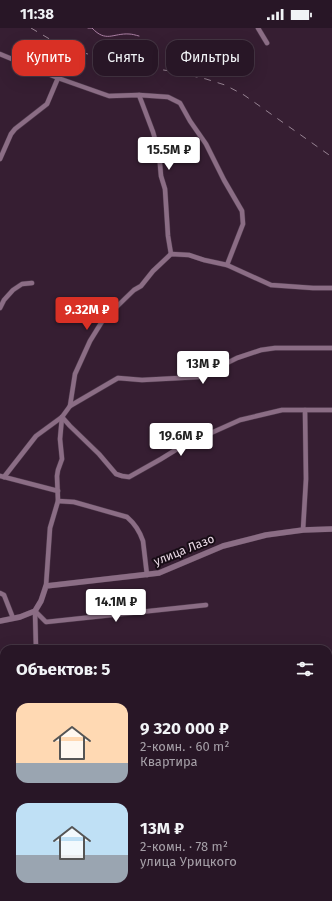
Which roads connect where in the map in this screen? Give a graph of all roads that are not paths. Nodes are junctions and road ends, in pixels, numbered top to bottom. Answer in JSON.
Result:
{"nodes":[{"id":1,"x":258,"y":28,"type":"edge"},
{"id":2,"x":267,"y":43,"type":"dead end"},
{"id":3,"x":0,"y":54,"type":"edge"},
{"id":4,"x":58,"y":78,"type":"junction"},
{"id":5,"x":139,"y":95,"type":"junction"},
{"id":6,"x":0,"y":159,"type":"edge"},
{"id":7,"x":171,"y":254,"type":"junction"},
{"id":8,"x":227,"y":265,"type":"junction"},
{"id":9,"x":32,"y":283,"type":"dead end"},
{"id":10,"x":332,"y":288,"type":"edge"},
{"id":11,"x":0,"y":308,"type":"edge"},
{"id":12,"x":332,"y":348,"type":"edge"},
{"id":13,"x":70,"y":406,"type":"junction"},
{"id":14,"x":305,"y":410,"type":"junction"},
{"id":15,"x":332,"y":410,"type":"edge"},
{"id":16,"x":62,"y":417,"type":"junction"},
{"id":17,"x":2,"y":476,"type":"edge"},
{"id":18,"x":58,"y":491,"type":"junction"},
{"id":19,"x":58,"y":501,"type":"junction"},
{"id":20,"x":332,"y":529,"type":"edge"},
{"id":21,"x":303,"y":530,"type":"junction"},
{"id":22,"x":147,"y":575,"type":"junction"},
{"id":23,"x":46,"y":586,"type":"junction"},
{"id":24,"x":0,"y":592,"type":"edge"},
{"id":25,"x":206,"y":605,"type":"dead end"},
{"id":26,"x":35,"y":611,"type":"junction"},
{"id":27,"x":13,"y":618,"type":"junction"},
{"id":28,"x":0,"y":621,"type":"edge"},
{"id":29,"x":36,"y":645,"type":"edge"}],
"edges":[{"from":1,"to":2,"type":"street"},
{"from":3,"to":4,"type":"street"},
{"from":4,"to":5,"type":"street"},
{"from":4,"to":6,"type":"street"},
{"from":5,"to":7,"type":"street"},
{"from":5,"to":8,"type":"street"},
{"from":7,"to":8,"type":"street"},
{"from":7,"to":13,"type":"street"},
{"from":8,"to":10,"type":"street"},
{"from":9,"to":11,"type":"street"},
{"from":12,"to":13,"type":"street"},
{"from":13,"to":16,"type":"street"},
{"from":14,"to":15,"type":"street"},
{"from":14,"to":16,"type":"street"},
{"from":14,"to":21,"type":"street"},
{"from":16,"to":17,"type":"street"},
{"from":16,"to":18,"type":"street"},
{"from":17,"to":18,"type":"street"},
{"from":18,"to":19,"type":"street"},
{"from":19,"to":22,"type":"street"},
{"from":19,"to":23,"type":"street"},
{"from":20,"to":21,"type":"street","name":"улица Лазо"},
{"from":21,"to":22,"type":"street","name":"улица Лазо"},
{"from":22,"to":23,"type":"street","name":"улица Лазо"},
{"from":23,"to":26,"type":"street"},
{"from":24,"to":27,"type":"street"},
{"from":25,"to":26,"type":"street"},
{"from":26,"to":27,"type":"street"},
{"from":26,"to":29,"type":"street"},
{"from":27,"to":28,"type":"street"}]}
